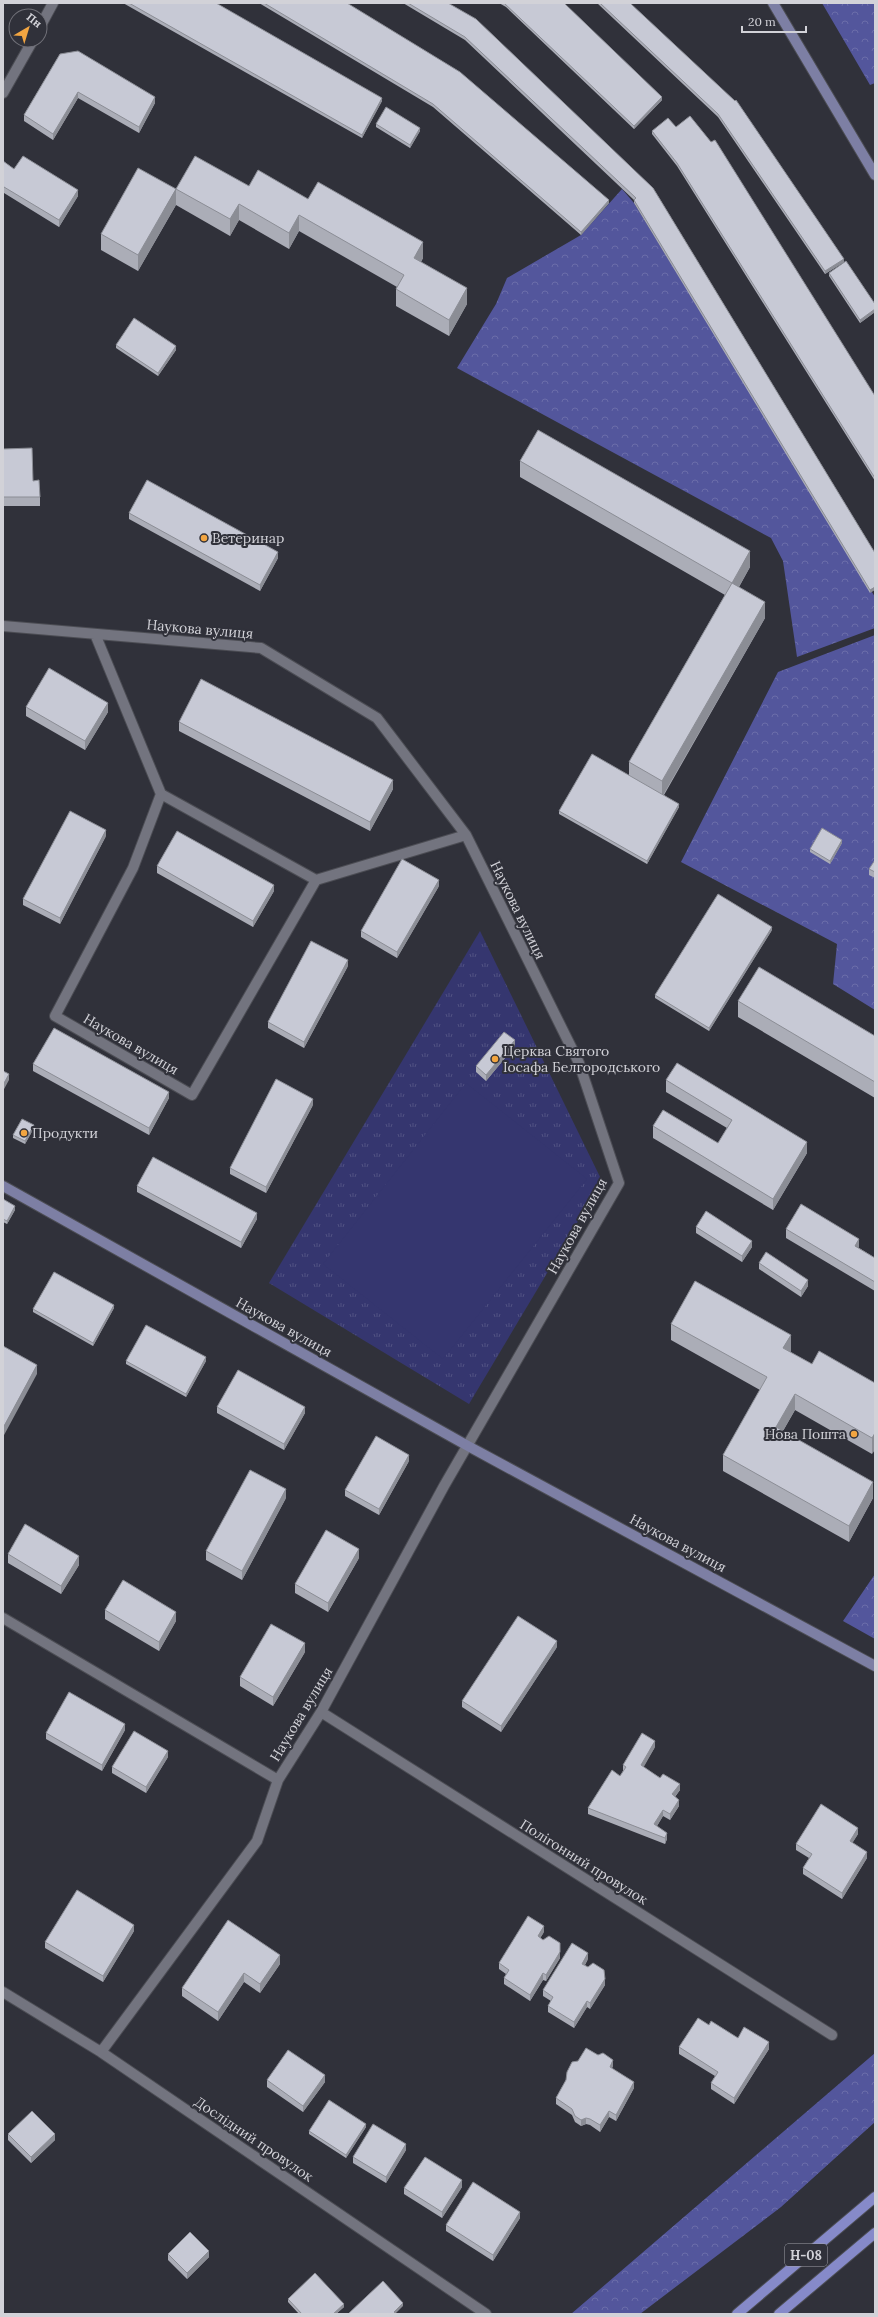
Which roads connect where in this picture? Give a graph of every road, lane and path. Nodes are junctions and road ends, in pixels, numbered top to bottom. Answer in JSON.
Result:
{"nodes":[{"id":1,"x":54,"y":3,"type":"edge"},
{"id":2,"x":773,"y":3,"type":"edge"},
{"id":3,"x":48,"y":13,"type":"edge"},
{"id":4,"x":28,"y":48,"type":"edge"},
{"id":5,"x":3,"y":93,"type":"edge"},
{"id":6,"x":875,"y":175,"type":"edge"},
{"id":7,"x":3,"y":626,"type":"edge"},
{"id":8,"x":95,"y":634,"type":"junction"},
{"id":9,"x":161,"y":794,"type":"junction"},
{"id":10,"x":466,"y":835,"type":"junction"},
{"id":11,"x":316,"y":880,"type":"junction"},
{"id":12,"x":3,"y":1186,"type":"edge"},
{"id":13,"x":468,"y":1446,"type":"junction"},
{"id":14,"x":3,"y":1618,"type":"edge"},
{"id":15,"x":875,"y":1666,"type":"edge"},
{"id":16,"x":321,"y":1712,"type":"junction"},
{"id":17,"x":278,"y":1780,"type":"junction"},
{"id":18,"x":3,"y":1992,"type":"edge"},
{"id":19,"x":832,"y":2035,"type":"dead end"},
{"id":20,"x":101,"y":2052,"type":"junction"},
{"id":21,"x":875,"y":2197,"type":"edge"},
{"id":22,"x":875,"y":2232,"type":"edge"},
{"id":23,"x":486,"y":2314,"type":"edge"},
{"id":24,"x":737,"y":2314,"type":"edge"},
{"id":25,"x":780,"y":2314,"type":"edge"}],
"edges":[{"from":1,"to":3,"type":"street"},
{"from":2,"to":6,"type":"street"},
{"from":4,"to":5,"type":"street"},
{"from":7,"to":8,"type":"street","name":"Наукова вулиця"},
{"from":8,"to":9,"type":"street"},
{"from":8,"to":10,"type":"street","name":"Наукова вулиця"},
{"from":9,"to":11,"type":"street"},
{"from":9,"to":11,"type":"street","name":"Наукова вулиця"},
{"from":10,"to":11,"type":"street"},
{"from":10,"to":13,"type":"street","name":"Наукова вулиця"},
{"from":12,"to":13,"type":"street","name":"Наукова вулиця"},
{"from":13,"to":15,"type":"street","name":"Наукова вулиця"},
{"from":13,"to":16,"type":"street","name":"Наукова вулиця"},
{"from":14,"to":17,"type":"street","name":"Наукова вулиця"},
{"from":16,"to":17,"type":"street","name":"Наукова вулиця"},
{"from":16,"to":19,"type":"street","name":"Полігонний провулок"},
{"from":17,"to":20,"type":"street"},
{"from":18,"to":20,"type":"street","name":"Дослідний провулок"},
{"from":20,"to":23,"type":"street","name":"Дослідний провулок"},
{"from":21,"to":24,"type":"main road","number":"Н-08"},
{"from":22,"to":25,"type":"main road","number":"Н-08"}]}
